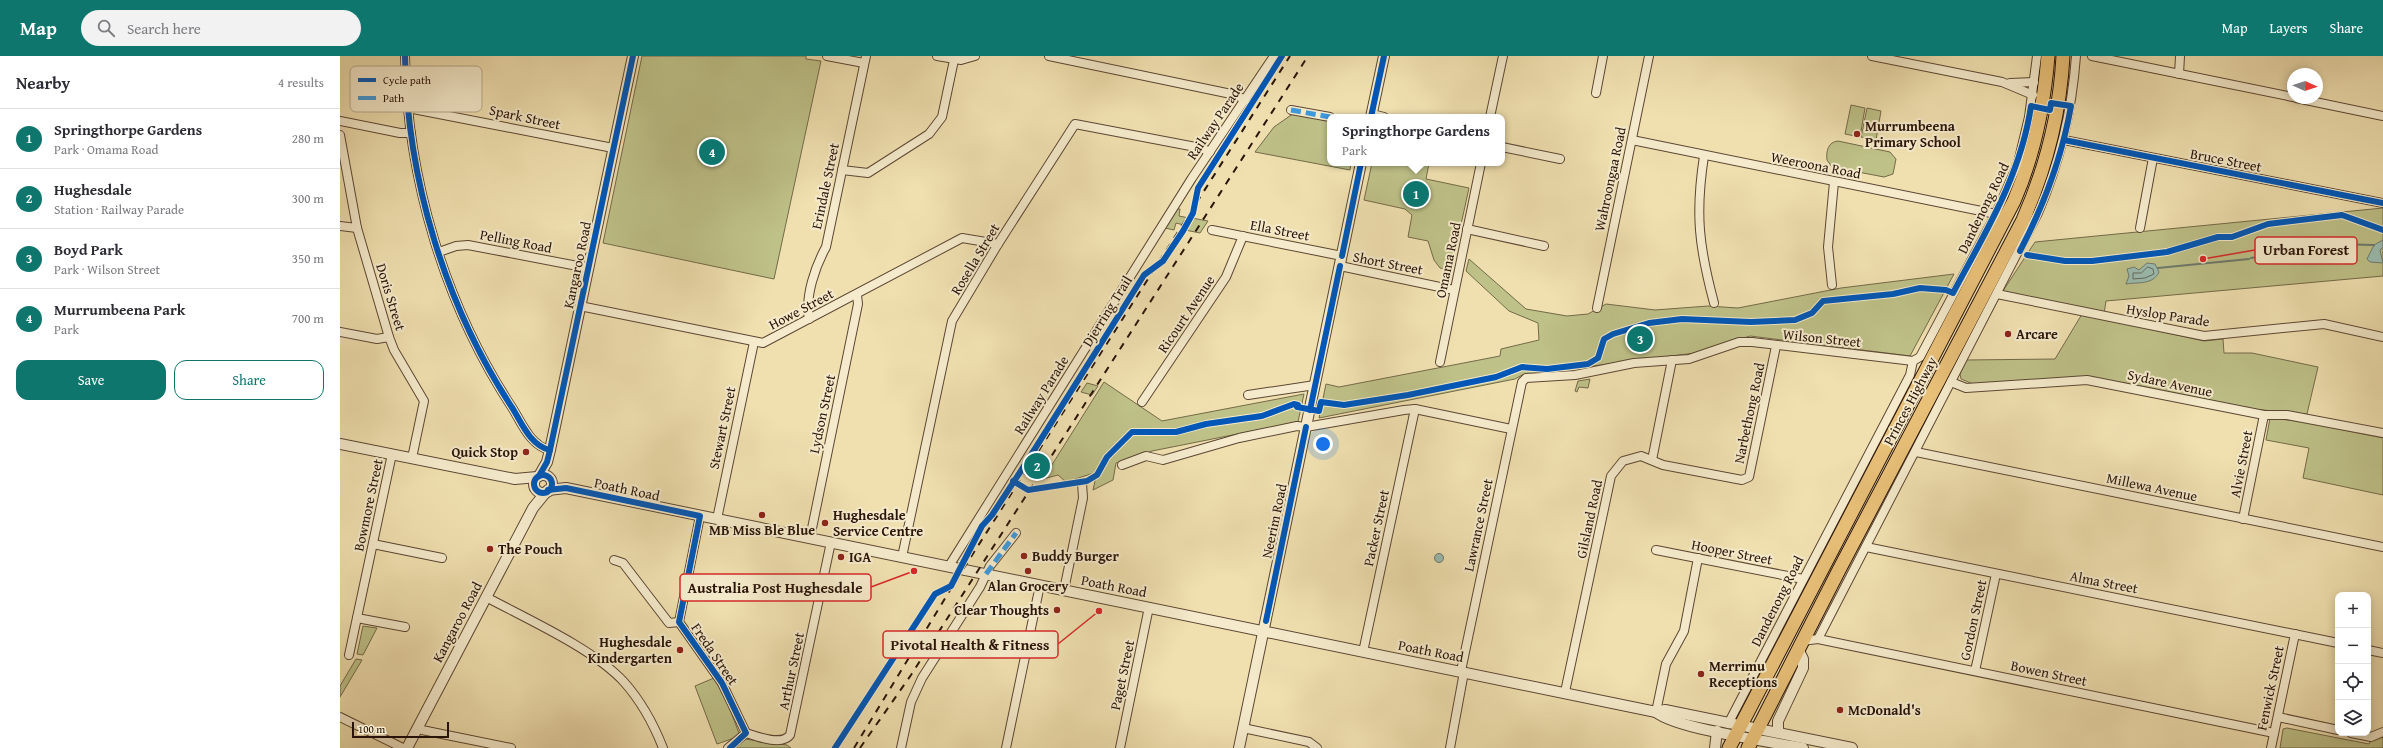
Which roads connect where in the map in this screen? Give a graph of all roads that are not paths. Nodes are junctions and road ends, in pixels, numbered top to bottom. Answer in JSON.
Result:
{"nodes":[{"id":1,"x":405,"y":56,"type":"edge"},
{"id":2,"x":632,"y":56,"type":"edge"},
{"id":3,"x":827,"y":56,"type":"edge"},
{"id":4,"x":937,"y":56,"type":"edge"},
{"id":5,"x":975,"y":56,"type":"edge"},
{"id":6,"x":1049,"y":56,"type":"edge"},
{"id":7,"x":1274,"y":56,"type":"edge"},
{"id":8,"x":1384,"y":56,"type":"edge"},
{"id":9,"x":1503,"y":56,"type":"edge"},
{"id":10,"x":1604,"y":56,"type":"edge"},
{"id":11,"x":1649,"y":56,"type":"edge"},
{"id":12,"x":1872,"y":56,"type":"edge"},
{"id":13,"x":2037,"y":56,"type":"edge"},
{"id":14,"x":2048,"y":56,"type":"edge"},
{"id":15,"x":2064,"y":56,"type":"edge"},
{"id":16,"x":2076,"y":56,"type":"edge"},
{"id":17,"x":2092,"y":56,"type":"edge"},
{"id":18,"x":2180,"y":56,"type":"edge"},
{"id":19,"x":1902,"y":59,"type":"edge"},
{"id":20,"x":865,"y":60,"type":"edge"},
{"id":21,"x":954,"y":60,"type":"junction"},
{"id":22,"x":406,"y":66,"type":"edge"},
{"id":23,"x":2179,"y":74,"type":"junction"},
{"id":24,"x":2002,"y":82,"type":"junction"},
{"id":25,"x":2034,"y":82,"type":"junction"},
{"id":26,"x":1596,"y":93,"type":"dead end"},
{"id":27,"x":2033,"y":95,"type":"junction"},
{"id":28,"x":2287,"y":97,"type":"edge"},
{"id":29,"x":1246,"y":100,"type":"junction"},
{"id":30,"x":2323,"y":104,"type":"edge"},
{"id":31,"x":1291,"y":110,"type":"dead end"},
{"id":32,"x":409,"y":112,"type":"edge"},
{"id":33,"x":428,"y":112,"type":"edge"},
{"id":34,"x":1371,"y":114,"type":"edge"},
{"id":35,"x":1491,"y":114,"type":"edge"},
{"id":36,"x":1327,"y":116,"type":"edge"},
{"id":37,"x":2383,"y":116,"type":"edge"},
{"id":38,"x":340,"y":121,"type":"edge"},
{"id":39,"x":412,"y":133,"type":"junction"},
{"id":40,"x":340,"y":135,"type":"edge"},
{"id":41,"x":1632,"y":140,"type":"junction"},
{"id":42,"x":2064,"y":140,"type":"junction"},
{"id":43,"x":613,"y":148,"type":"junction"},
{"id":44,"x":1505,"y":149,"type":"edge"},
{"id":45,"x":1210,"y":152,"type":"junction"},
{"id":46,"x":1704,"y":156,"type":"junction"},
{"id":47,"x":2154,"y":158,"type":"junction"},
{"id":48,"x":1560,"y":159,"type":"dead end"},
{"id":49,"x":1360,"y":166,"type":"edge"},
{"id":50,"x":1480,"y":166,"type":"edge"},
{"id":51,"x":842,"y":170,"type":"junction"},
{"id":52,"x":1834,"y":182,"type":"junction"},
{"id":53,"x":2383,"y":203,"type":"edge"},
{"id":54,"x":1996,"y":214,"type":"junction"},
{"id":55,"x":340,"y":226,"type":"edge"},
{"id":56,"x":358,"y":228,"type":"junction"},
{"id":57,"x":2140,"y":228,"type":"dead end"},
{"id":58,"x":1467,"y":229,"type":"junction"},
{"id":59,"x":1212,"y":230,"type":"dead end"},
{"id":60,"x":1243,"y":236,"type":"junction"},
{"id":61,"x":998,"y":244,"type":"junction"},
{"id":62,"x":1544,"y":246,"type":"dead end"},
{"id":63,"x":439,"y":252,"type":"junction"},
{"id":64,"x":1342,"y":256,"type":"junction"},
{"id":65,"x":1340,"y":266,"type":"junction"},
{"id":66,"x":588,"y":268,"type":"junction"},
{"id":67,"x":1967,"y":281,"type":"junction"},
{"id":68,"x":1832,"y":285,"type":"dead end"},
{"id":69,"x":1454,"y":290,"type":"junction"},
{"id":70,"x":1992,"y":292,"type":"junction"},
{"id":71,"x":857,"y":295,"type":"junction"},
{"id":72,"x":1714,"y":303,"type":"dead end"},
{"id":73,"x":580,"y":306,"type":"junction"},
{"id":74,"x":1597,"y":308,"type":"dead end"},
{"id":75,"x":809,"y":319,"type":"junction"},
{"id":76,"x":340,"y":332,"type":"edge"},
{"id":77,"x":2383,"y":336,"type":"edge"},
{"id":78,"x":389,"y":337,"type":"junction"},
{"id":79,"x":754,"y":342,"type":"junction"},
{"id":80,"x":1776,"y":346,"type":"junction"},
{"id":81,"x":1672,"y":360,"type":"junction"},
{"id":82,"x":1913,"y":361,"type":"junction"},
{"id":83,"x":1440,"y":362,"type":"dead end"},
{"id":84,"x":1951,"y":382,"type":"junction"},
{"id":85,"x":1315,"y":384,"type":"junction"},
{"id":86,"x":1521,"y":385,"type":"joint"},
{"id":87,"x":1248,"y":395,"type":"dead end"},
{"id":88,"x":1142,"y":402,"type":"dead end"},
{"id":89,"x":1415,"y":409,"type":"junction"},
{"id":90,"x":2264,"y":415,"type":"junction"},
{"id":91,"x":1306,"y":427,"type":"junction"},
{"id":92,"x":1511,"y":429,"type":"junction"},
{"id":93,"x":2383,"y":433,"type":"edge"},
{"id":94,"x":340,"y":444,"type":"edge"},
{"id":95,"x":550,"y":450,"type":"junction"},
{"id":96,"x":1916,"y":452,"type":"junction"},
{"id":97,"x":392,"y":454,"type":"junction"},
{"id":98,"x":412,"y":458,"type":"junction"},
{"id":99,"x":1652,"y":460,"type":"junction"},
{"id":100,"x":1122,"y":465,"type":"dead end"},
{"id":101,"x":544,"y":478,"type":"junction"},
{"id":102,"x":515,"y":479,"type":"junction"},
{"id":103,"x":1742,"y":480,"type":"joint"},
{"id":104,"x":1082,"y":483,"type":"dead end"},
{"id":105,"x":535,"y":488,"type":"junction"},
{"id":106,"x":566,"y":488,"type":"junction"},
{"id":107,"x":547,"y":491,"type":"junction"},
{"id":108,"x":1855,"y":493,"type":"junction"},
{"id":109,"x":1880,"y":506,"type":"junction"},
{"id":110,"x":532,"y":508,"type":"junction"},
{"id":111,"x":700,"y":516,"type":"junction"},
{"id":112,"x":717,"y":519,"type":"junction"},
{"id":113,"x":2243,"y":519,"type":"junction"},
{"id":114,"x":1016,"y":533,"type":"dead end"},
{"id":115,"x":810,"y":538,"type":"junction"},
{"id":116,"x":831,"y":542,"type":"junction"},
{"id":117,"x":373,"y":544,"type":"junction"},
{"id":118,"x":1866,"y":547,"type":"junction"},
{"id":119,"x":2383,"y":547,"type":"edge"},
{"id":120,"x":1656,"y":550,"type":"dead end"},
{"id":121,"x":902,"y":557,"type":"junction"},
{"id":122,"x":442,"y":558,"type":"dead end"},
{"id":123,"x":1698,"y":558,"type":"junction"},
{"id":124,"x":614,"y":560,"type":"dead end"},
{"id":125,"x":949,"y":566,"type":"junction"},
{"id":126,"x":986,"y":574,"type":"junction"},
{"id":127,"x":1996,"y":574,"type":"junction"},
{"id":128,"x":1803,"y":579,"type":"junction"},
{"id":129,"x":1040,"y":585,"type":"junction"},
{"id":130,"x":1064,"y":590,"type":"junction"},
{"id":131,"x":486,"y":597,"type":"junction"},
{"id":132,"x":1149,"y":607,"type":"junction"},
{"id":133,"x":357,"y":618,"type":"junction"},
{"id":134,"x":679,"y":622,"type":"junction"},
{"id":135,"x":405,"y":627,"type":"dead end"},
{"id":136,"x":1264,"y":631,"type":"junction"},
{"id":137,"x":2295,"y":634,"type":"junction"},
{"id":138,"x":1818,"y":639,"type":"junction"},
{"id":139,"x":2335,"y":642,"type":"edge"},
{"id":140,"x":1800,"y":645,"type":"junction"},
{"id":141,"x":2371,"y":651,"type":"edge"},
{"id":142,"x":1363,"y":652,"type":"junction"},
{"id":143,"x":2383,"y":653,"type":"edge"},
{"id":144,"x":349,"y":655,"type":"dead end"},
{"id":145,"x":1975,"y":671,"type":"junction"},
{"id":146,"x":1464,"y":672,"type":"junction"},
{"id":147,"x":1565,"y":692,"type":"junction"},
{"id":148,"x":1656,"y":712,"type":"junction"},
{"id":149,"x":340,"y":717,"type":"edge"},
{"id":150,"x":2278,"y":717,"type":"junction"},
{"id":151,"x":1243,"y":728,"type":"junction"},
{"id":152,"x":1734,"y":728,"type":"junction"},
{"id":153,"x":417,"y":729,"type":"junction"},
{"id":154,"x":2335,"y":729,"type":"edge"},
{"id":155,"x":1717,"y":731,"type":"junction"},
{"id":156,"x":1778,"y":732,"type":"junction"},
{"id":157,"x":2383,"y":732,"type":"edge"},
{"id":158,"x":746,"y":733,"type":"junction"},
{"id":159,"x":2274,"y":733,"type":"junction"},
{"id":160,"x":2366,"y":736,"type":"edge"},
{"id":161,"x":1753,"y":738,"type":"edge"},
{"id":162,"x":1784,"y":744,"type":"junction"},
{"id":163,"x":402,"y":748,"type":"edge"},
{"id":164,"x":407,"y":748,"type":"edge"},
{"id":165,"x":511,"y":748,"type":"edge"},
{"id":166,"x":662,"y":748,"type":"edge"},
{"id":167,"x":728,"y":748,"type":"edge"},
{"id":168,"x":901,"y":748,"type":"edge"},
{"id":169,"x":1006,"y":748,"type":"edge"},
{"id":170,"x":1120,"y":748,"type":"edge"},
{"id":171,"x":1239,"y":748,"type":"edge"},
{"id":172,"x":1316,"y":748,"type":"edge"},
{"id":173,"x":1450,"y":748,"type":"edge"},
{"id":174,"x":1714,"y":748,"type":"edge"},
{"id":175,"x":1729,"y":748,"type":"edge"},
{"id":176,"x":1768,"y":748,"type":"edge"},
{"id":177,"x":1803,"y":748,"type":"edge"},
{"id":178,"x":1852,"y":748,"type":"edge"},
{"id":179,"x":2271,"y":748,"type":"edge"}],
"edges":[{"from":1,"to":22,"type":"street"},
{"from":2,"to":43,"type":"street","name":"Kangaroo Road"},
{"from":3,"to":20,"type":"street"},
{"from":4,"to":21,"type":"street"},
{"from":5,"to":21,"type":"street"},
{"from":6,"to":29,"type":"street"},
{"from":7,"to":29,"type":"street","name":"Railway Parade"},
{"from":8,"to":34,"type":"street"},
{"from":9,"to":35,"type":"street"},
{"from":10,"to":26,"type":"street"},
{"from":11,"to":41,"type":"street","name":"Wahroongaa Road"},
{"from":12,"to":19,"type":"street"},
{"from":13,"to":25,"type":"street","name":"Dandenong Road"},
{"from":14,"to":67,"type":"highway","name":"Princes Highway"},
{"from":15,"to":70,"type":"highway","name":"Princes Highway"},
{"from":16,"to":42,"type":"street"},
{"from":17,"to":23,"type":"street"},
{"from":18,"to":23,"type":"street"},
{"from":19,"to":24,"type":"street"},
{"from":20,"to":51,"type":"street","name":"Erindale Street"},
{"from":21,"to":51,"type":"street"},
{"from":23,"to":28,"type":"street"},
{"from":24,"to":25,"type":"street"},
{"from":24,"to":27,"type":"street"},
{"from":25,"to":27,"type":"street","name":"Dandenong Road"},
{"from":27,"to":54,"type":"street","name":"Dandenong Road"},
{"from":29,"to":45,"type":"street","name":"Railway Parade"},
{"from":30,"to":37,"type":"street"},
{"from":31,"to":36,"type":"street"},
{"from":32,"to":39,"type":"street"},
{"from":33,"to":43,"type":"street","name":"Spark Street"},
{"from":38,"to":39,"type":"street"},
{"from":39,"to":63,"type":"street"},
{"from":40,"to":56,"type":"street","name":"Doris Street"},
{"from":41,"to":46,"type":"street","name":"Weeroona Road"},
{"from":41,"to":74,"type":"street","name":"Wahroongaa Road"},
{"from":42,"to":47,"type":"street","name":"Bruce Street"},
{"from":42,"to":70,"type":"street"},
{"from":43,"to":66,"type":"street","name":"Kangaroo Road"},
{"from":44,"to":48,"type":"street"},
{"from":45,"to":61,"type":"street","name":"Rosella Street"},
{"from":45,"to":125,"type":"street","name":"Railway Parade"},
{"from":46,"to":52,"type":"street","name":"Weeroona Road"},
{"from":46,"to":72,"type":"street"},
{"from":47,"to":53,"type":"street","name":"Bruce Street"},
{"from":47,"to":57,"type":"street"},
{"from":49,"to":64,"type":"street","name":"Neerim Road"},
{"from":50,"to":58,"type":"street","name":"Omama Road"},
{"from":51,"to":75,"type":"street","name":"Erindale Street"},
{"from":52,"to":54,"type":"street","name":"Weeroona Road"},
{"from":52,"to":68,"type":"street"},
{"from":54,"to":67,"type":"street","name":"Dandenong Road"},
{"from":55,"to":56,"type":"street"},
{"from":56,"to":78,"type":"street","name":"Doris Street"},
{"from":58,"to":62,"type":"street"},
{"from":58,"to":69,"type":"street","name":"Omama Road"},
{"from":59,"to":60,"type":"street","name":"Ella Street"},
{"from":60,"to":64,"type":"street","name":"Ella Street"},
{"from":60,"to":88,"type":"street","name":"Ricourt Avenue"},
{"from":61,"to":71,"type":"street","name":"Howe Street"},
{"from":61,"to":121,"type":"street","name":"Rosella Street"},
{"from":63,"to":66,"type":"street","name":"Pelling Road"},
{"from":63,"to":95,"type":"street"},
{"from":64,"to":65,"type":"street","name":"Neerim Road"},
{"from":65,"to":69,"type":"street","name":"Short Street"},
{"from":65,"to":85,"type":"street","name":"Neerim Road"},
{"from":66,"to":73,"type":"street","name":"Kangaroo Road"},
{"from":67,"to":70,"type":"street"},
{"from":67,"to":82,"type":"street","name":"Dandenong Road"},
{"from":67,"to":108,"type":"highway","name":"Princes Highway"},
{"from":69,"to":83,"type":"street","name":"Omama Road"},
{"from":70,"to":77,"type":"street","name":"Hyslop Parade"},
{"from":70,"to":84,"type":"street"},
{"from":70,"to":109,"type":"highway","name":"Princes Highway"},
{"from":71,"to":75,"type":"street","name":"Howe Street"},
{"from":71,"to":115,"type":"street","name":"Lydson Street"},
{"from":73,"to":79,"type":"street","name":"Howe Street"},
{"from":73,"to":95,"type":"street","name":"Kangaroo Road"},
{"from":75,"to":79,"type":"street","name":"Howe Street"},
{"from":76,"to":78,"type":"street"},
{"from":78,"to":98,"type":"street","name":"Doris Street"},
{"from":79,"to":112,"type":"street","name":"Stewart Street"},
{"from":80,"to":81,"type":"street","name":"Wilson Street"},
{"from":80,"to":82,"type":"street","name":"Wilson Street"},
{"from":80,"to":103,"type":"street","name":"Narbethong Road"},
{"from":81,"to":86,"type":"street","name":"Wilson Street"},
{"from":81,"to":99,"type":"street"},
{"from":82,"to":108,"type":"street","name":"Dandenong Road"},
{"from":84,"to":90,"type":"street","name":"Sydare Avenue"},
{"from":84,"to":96,"type":"street"},
{"from":85,"to":87,"type":"street"},
{"from":85,"to":91,"type":"street","name":"Neerim Road"},
{"from":86,"to":92,"type":"street","name":"Lawrance Street"},
{"from":89,"to":91,"type":"street"},
{"from":89,"to":92,"type":"street"},
{"from":89,"to":142,"type":"street","name":"Packer Street"},
{"from":90,"to":93,"type":"street","name":"Sydare Avenue"},
{"from":90,"to":113,"type":"street","name":"Alvie Street"},
{"from":91,"to":100,"type":"street"},
{"from":91,"to":136,"type":"street","name":"Neerim Road"},
{"from":92,"to":146,"type":"street","name":"Lawrance Street"},
{"from":94,"to":97,"type":"street"},
{"from":95,"to":101,"type":"street","name":"Kangaroo Road"},
{"from":96,"to":109,"type":"street"},
{"from":96,"to":113,"type":"street","name":"Millewa Avenue"},
{"from":97,"to":98,"type":"street"},
{"from":97,"to":117,"type":"street","name":"Bowmore Street"},
{"from":98,"to":102,"type":"street"},
{"from":99,"to":103,"type":"street","name":"Gilsland Road"},
{"from":99,"to":147,"type":"street","name":"Gilsland Road"},
{"from":101,"to":102,"type":"street"},
{"from":101,"to":105,"type":"street"},
{"from":101,"to":106,"type":"street","name":"Poath Road"},
{"from":101,"to":107,"type":"street"},
{"from":102,"to":105,"type":"street"},
{"from":104,"to":130,"type":"street"},
{"from":105,"to":107,"type":"street"},
{"from":105,"to":110,"type":"street","name":"Kangaroo Road"},
{"from":106,"to":107,"type":"street","name":"Poath Road"},
{"from":106,"to":111,"type":"street","name":"Poath Road"},
{"from":107,"to":110,"type":"street","name":"Kangaroo Road"},
{"from":108,"to":109,"type":"street"},
{"from":108,"to":128,"type":"street","name":"Dandenong Road"},
{"from":108,"to":152,"type":"highway","name":"Princes Highway"},
{"from":109,"to":118,"type":"street"},
{"from":109,"to":140,"type":"highway","name":"Princes Highway"},
{"from":110,"to":131,"type":"street","name":"Kangaroo Road"},
{"from":111,"to":112,"type":"street","name":"Poath Road"},
{"from":111,"to":134,"type":"street","name":"Freda Street"},
{"from":112,"to":115,"type":"street","name":"Poath Road"},
{"from":113,"to":119,"type":"street","name":"Millewa Avenue"},
{"from":114,"to":126,"type":"street"},
{"from":115,"to":116,"type":"street","name":"Poath Road"},
{"from":116,"to":121,"type":"street","name":"Poath Road"},
{"from":116,"to":158,"type":"street","name":"Arthur Street"},
{"from":117,"to":122,"type":"street"},
{"from":117,"to":133,"type":"street","name":"Bowmore Street"},
{"from":118,"to":127,"type":"street","name":"Alma Street"},
{"from":118,"to":138,"type":"street"},
{"from":120,"to":123,"type":"street","name":"Hooper Street"},
{"from":121,"to":125,"type":"street","name":"Poath Road"},
{"from":123,"to":128,"type":"street","name":"Hooper Street"},
{"from":123,"to":148,"type":"street"},
{"from":124,"to":134,"type":"street"},
{"from":125,"to":126,"type":"street","name":"Poath Road"},
{"from":126,"to":129,"type":"street","name":"Poath Road"},
{"from":126,"to":168,"type":"street"},
{"from":127,"to":137,"type":"street","name":"Alma Street"},
{"from":127,"to":145,"type":"street","name":"Gordon Street"},
{"from":128,"to":152,"type":"street","name":"Dandenong Road"},
{"from":129,"to":130,"type":"street","name":"Poath Road"},
{"from":129,"to":169,"type":"street"},
{"from":130,"to":132,"type":"street","name":"Poath Road"},
{"from":131,"to":153,"type":"street","name":"Kangaroo Road"},
{"from":131,"to":166,"type":"street"},
{"from":132,"to":136,"type":"street","name":"Poath Road"},
{"from":132,"to":170,"type":"street","name":"Paget Street"},
{"from":133,"to":135,"type":"street"},
{"from":133,"to":144,"type":"street","name":"Bowmore Street"},
{"from":134,"to":158,"type":"street","name":"Freda Street"},
{"from":136,"to":142,"type":"street","name":"Poath Road"},
{"from":136,"to":151,"type":"street","name":"Neerim Road"},
{"from":137,"to":139,"type":"street","name":"Alma Street"},
{"from":137,"to":150,"type":"street","name":"Fenwick Street"},
{"from":138,"to":140,"type":"street"},
{"from":138,"to":145,"type":"street","name":"Bowen Street"},
{"from":140,"to":156,"type":"street"},
{"from":140,"to":161,"type":"highway","name":"Princes Highway"},
{"from":141,"to":143,"type":"street"},
{"from":142,"to":146,"type":"street","name":"Poath Road"},
{"from":145,"to":159,"type":"street","name":"Bowen Street"},
{"from":146,"to":147,"type":"street","name":"Poath Road"},
{"from":146,"to":173,"type":"street","name":"Lawrance Street"},
{"from":147,"to":148,"type":"street","name":"Poath Road"},
{"from":148,"to":152,"type":"street","name":"Poath Road"},
{"from":148,"to":155,"type":"street","name":"Poath Road"},
{"from":149,"to":163,"type":"street"},
{"from":150,"to":154,"type":"street"},
{"from":150,"to":159,"type":"street","name":"Fenwick Street"},
{"from":151,"to":171,"type":"street","name":"Neerim Road"},
{"from":151,"to":172,"type":"street"},
{"from":152,"to":155,"type":"street","name":"Poath Road"},
{"from":152,"to":161,"type":"street"},
{"from":152,"to":175,"type":"highway","name":"Princes Highway"},
{"from":153,"to":164,"type":"street","name":"Kangaroo Road"},
{"from":153,"to":165,"type":"street"},
{"from":155,"to":174,"type":"street"},
{"from":156,"to":161,"type":"street"},
{"from":156,"to":178,"type":"street"},
{"from":157,"to":160,"type":"street"},
{"from":158,"to":167,"type":"street"},
{"from":159,"to":179,"type":"street","name":"Fenwick Street"},
{"from":161,"to":162,"type":"street"},
{"from":162,"to":176,"type":"street"},
{"from":162,"to":177,"type":"street"}]}
